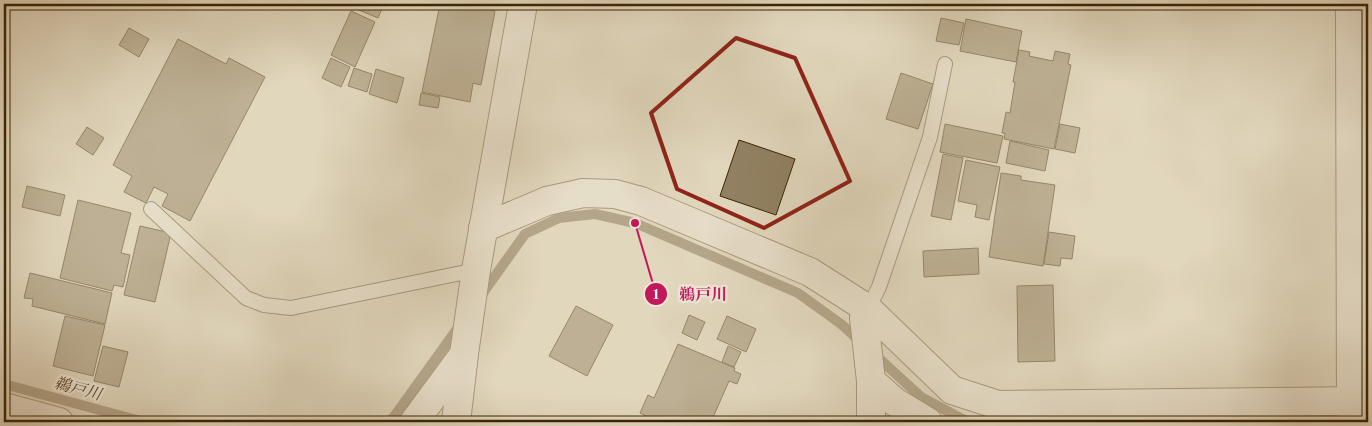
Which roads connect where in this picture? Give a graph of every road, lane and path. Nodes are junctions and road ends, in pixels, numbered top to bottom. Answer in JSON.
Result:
{"nodes":[{"id":1,"x":523,"y":4,"type":"edge"},
{"id":2,"x":1350,"y":4,"type":"edge"},
{"id":3,"x":945,"y":64,"type":"dead end"},
{"id":4,"x":150,"y":210,"type":"dead end"},
{"id":5,"x":483,"y":228,"type":"junction"},
{"id":6,"x":475,"y":273,"type":"junction"},
{"id":7,"x":866,"y":313,"type":"junction"},
{"id":8,"x":465,"y":343,"type":"junction"},
{"id":9,"x":870,"y":374,"type":"junction"},
{"id":10,"x":4,"y":407,"type":"edge"},
{"id":11,"x":1355,"y":409,"type":"edge"},
{"id":12,"x":896,"y":412,"type":"edge"},
{"id":13,"x":59,"y":422,"type":"edge"},
{"id":14,"x":414,"y":422,"type":"edge"},
{"id":15,"x":456,"y":422,"type":"edge"},
{"id":16,"x":871,"y":422,"type":"edge"},
{"id":17,"x":928,"y":422,"type":"edge"}],
"edges":[{"from":1,"to":5,"type":"street"},
{"from":2,"to":11,"type":"street"},
{"from":3,"to":7,"type":"lane"},
{"from":4,"to":6,"type":"lane"},
{"from":5,"to":6,"type":"street"},
{"from":5,"to":7,"type":"street"},
{"from":6,"to":8,"type":"street"},
{"from":7,"to":9,"type":"street"},
{"from":7,"to":11,"type":"street"},
{"from":8,"to":14,"type":"street"},
{"from":8,"to":15,"type":"street"},
{"from":9,"to":12,"type":"street"},
{"from":9,"to":16,"type":"street"},
{"from":10,"to":13,"type":"street"},
{"from":12,"to":17,"type":"street"}]}
